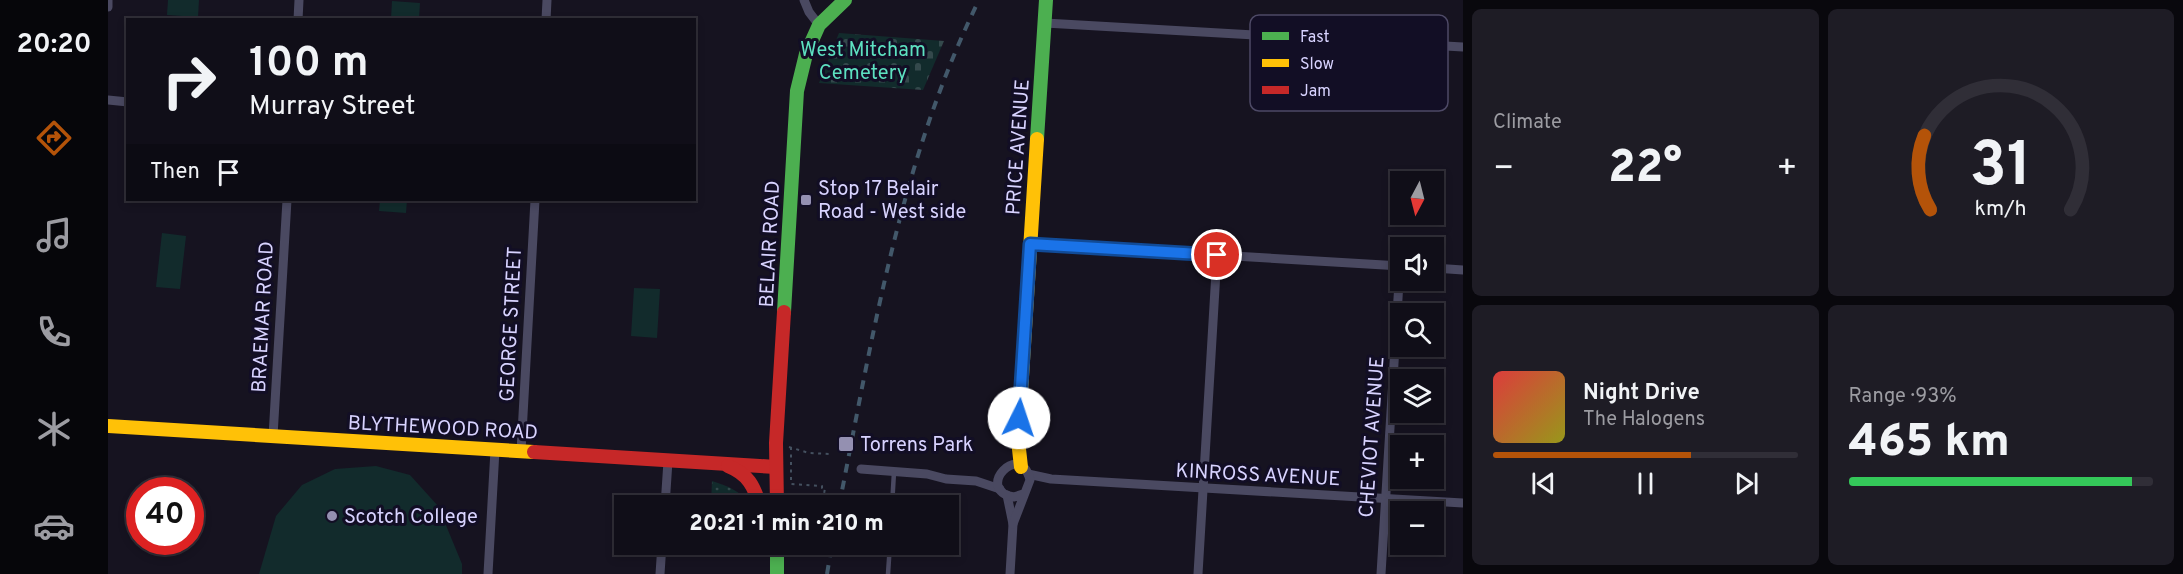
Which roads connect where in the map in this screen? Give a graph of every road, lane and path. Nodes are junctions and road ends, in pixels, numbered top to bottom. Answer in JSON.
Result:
{"nodes":[{"id":1,"x":108,"y":0,"type":"edge"},
{"id":2,"x":299,"y":0,"type":"edge"},
{"id":3,"x":547,"y":0,"type":"edge"},
{"id":4,"x":804,"y":0,"type":"edge"},
{"id":5,"x":845,"y":0,"type":"edge"},
{"id":6,"x":1046,"y":0,"type":"edge"},
{"id":7,"x":108,"y":7,"type":"edge"},
{"id":8,"x":298,"y":18,"type":"edge"},
{"id":9,"x":546,"y":18,"type":"edge"},
{"id":10,"x":1045,"y":23,"type":"junction"},
{"id":11,"x":819,"y":24,"type":"junction"},
{"id":12,"x":1250,"y":35,"type":"edge"},
{"id":13,"x":1448,"y":46,"type":"edge"},
{"id":14,"x":1463,"y":47,"type":"edge"},
{"id":15,"x":108,"y":100,"type":"edge"},
{"id":16,"x":126,"y":102,"type":"edge"},
{"id":17,"x":287,"y":201,"type":"edge"},
{"id":18,"x":535,"y":201,"type":"edge"},
{"id":19,"x":1030,"y":244,"type":"junction"},
{"id":20,"x":1217,"y":255,"type":"junction"},
{"id":21,"x":1390,"y":265,"type":"edge"},
{"id":22,"x":1444,"y":269,"type":"edge"},
{"id":23,"x":1463,"y":270,"type":"edge"},
{"id":24,"x":1399,"y":291,"type":"edge"},
{"id":25,"x":108,"y":426,"type":"edge"},
{"id":26,"x":273,"y":436,"type":"junction"},
{"id":27,"x":776,"y":443,"type":"junction"},
{"id":28,"x":791,"y":447,"type":"junction"},
{"id":29,"x":495,"y":450,"type":"junction"},
{"id":30,"x":520,"y":451,"type":"junction"},
{"id":31,"x":831,"y":454,"type":"dead end"},
{"id":32,"x":668,"y":461,"type":"junction"},
{"id":33,"x":717,"y":462,"type":"junction"},
{"id":34,"x":776,"y":467,"type":"junction"},
{"id":35,"x":861,"y":469,"type":"dead end"},
{"id":36,"x":894,"y":471,"type":"junction"},
{"id":37,"x":1000,"y":473,"type":"junction"},
{"id":38,"x":1022,"y":473,"type":"junction"},
{"id":39,"x":976,"y":481,"type":"junction"},
{"id":40,"x":1203,"y":489,"type":"junction"},
{"id":41,"x":1004,"y":492,"type":"junction"},
{"id":42,"x":828,"y":494,"type":"dead end"},
{"id":43,"x":1023,"y":494,"type":"junction"},
{"id":44,"x":666,"y":495,"type":"edge"},
{"id":45,"x":757,"y":495,"type":"edge"},
{"id":46,"x":777,"y":495,"type":"edge"},
{"id":47,"x":893,"y":495,"type":"edge"},
{"id":48,"x":1385,"y":499,"type":"junction"},
{"id":49,"x":1463,"y":503,"type":"edge"},
{"id":50,"x":1013,"y":524,"type":"junction"},
{"id":51,"x":661,"y":555,"type":"edge"},
{"id":52,"x":889,"y":555,"type":"edge"},
{"id":53,"x":488,"y":574,"type":"edge"},
{"id":54,"x":660,"y":574,"type":"edge"},
{"id":55,"x":888,"y":574,"type":"edge"},
{"id":56,"x":1010,"y":574,"type":"edge"},
{"id":57,"x":1198,"y":574,"type":"edge"},
{"id":58,"x":1381,"y":574,"type":"edge"}],
"edges":[{"from":1,"to":7,"type":"street"},
{"from":2,"to":8,"type":"street"},
{"from":3,"to":9,"type":"street"},
{"from":4,"to":11,"type":"street"},
{"from":5,"to":11,"type":"main road","name":"BELAIR ROAD"},
{"from":6,"to":10,"type":"main road","name":"PRICE AVENUE"},
{"from":10,"to":12,"type":"street"},
{"from":10,"to":19,"type":"main road","name":"PRICE AVENUE"},
{"from":11,"to":27,"type":"main road","name":"BELAIR ROAD"},
{"from":13,"to":14,"type":"street"},
{"from":15,"to":16,"type":"street"},
{"from":17,"to":26,"type":"street","name":"BRAEMAR ROAD"},
{"from":18,"to":30,"type":"street","name":"GEORGE STREET"},
{"from":19,"to":20,"type":"street"},
{"from":19,"to":38,"type":"main road","name":"PRICE AVENUE"},
{"from":20,"to":21,"type":"street"},
{"from":20,"to":40,"type":"street"},
{"from":22,"to":23,"type":"street"},
{"from":24,"to":48,"type":"street","name":"CHEVIOT AVENUE"},
{"from":25,"to":26,"type":"main road","name":"BLYTHEWOOD ROAD"},
{"from":26,"to":29,"type":"main road","name":"BLYTHEWOOD ROAD"},
{"from":27,"to":28,"type":"path"},
{"from":27,"to":34,"type":"main road","name":"BELAIR ROAD"},
{"from":28,"to":31,"type":"path"},
{"from":28,"to":42,"type":"path"},
{"from":29,"to":30,"type":"main road","name":"BLYTHEWOOD ROAD"},
{"from":29,"to":53,"type":"street"},
{"from":30,"to":32,"type":"main road","name":"BLYTHEWOOD ROAD"},
{"from":32,"to":33,"type":"main road","name":"BLYTHEWOOD ROAD"},
{"from":32,"to":44,"type":"street"},
{"from":33,"to":34,"type":"main road","name":"BLYTHEWOOD ROAD"},
{"from":33,"to":45,"type":"main road"},
{"from":34,"to":46,"type":"main road","name":"BELAIR ROAD"},
{"from":35,"to":36,"type":"street"},
{"from":36,"to":39,"type":"street"},
{"from":36,"to":47,"type":"lane"},
{"from":37,"to":38,"type":"street"},
{"from":37,"to":39,"type":"street"},
{"from":37,"to":41,"type":"street"},
{"from":38,"to":40,"type":"street","name":"KINROSS AVENUE"},
{"from":38,"to":43,"type":"street"},
{"from":39,"to":41,"type":"street"},
{"from":40,"to":48,"type":"street","name":"KINROSS AVENUE"},
{"from":40,"to":57,"type":"street"},
{"from":41,"to":43,"type":"street"},
{"from":41,"to":50,"type":"street"},
{"from":43,"to":50,"type":"street"},
{"from":48,"to":49,"type":"street","name":"KINROSS AVENUE"},
{"from":48,"to":58,"type":"street","name":"CHEVIOT AVENUE"},
{"from":50,"to":56,"type":"street"},
{"from":51,"to":54,"type":"street"},
{"from":52,"to":55,"type":"lane"}]}
